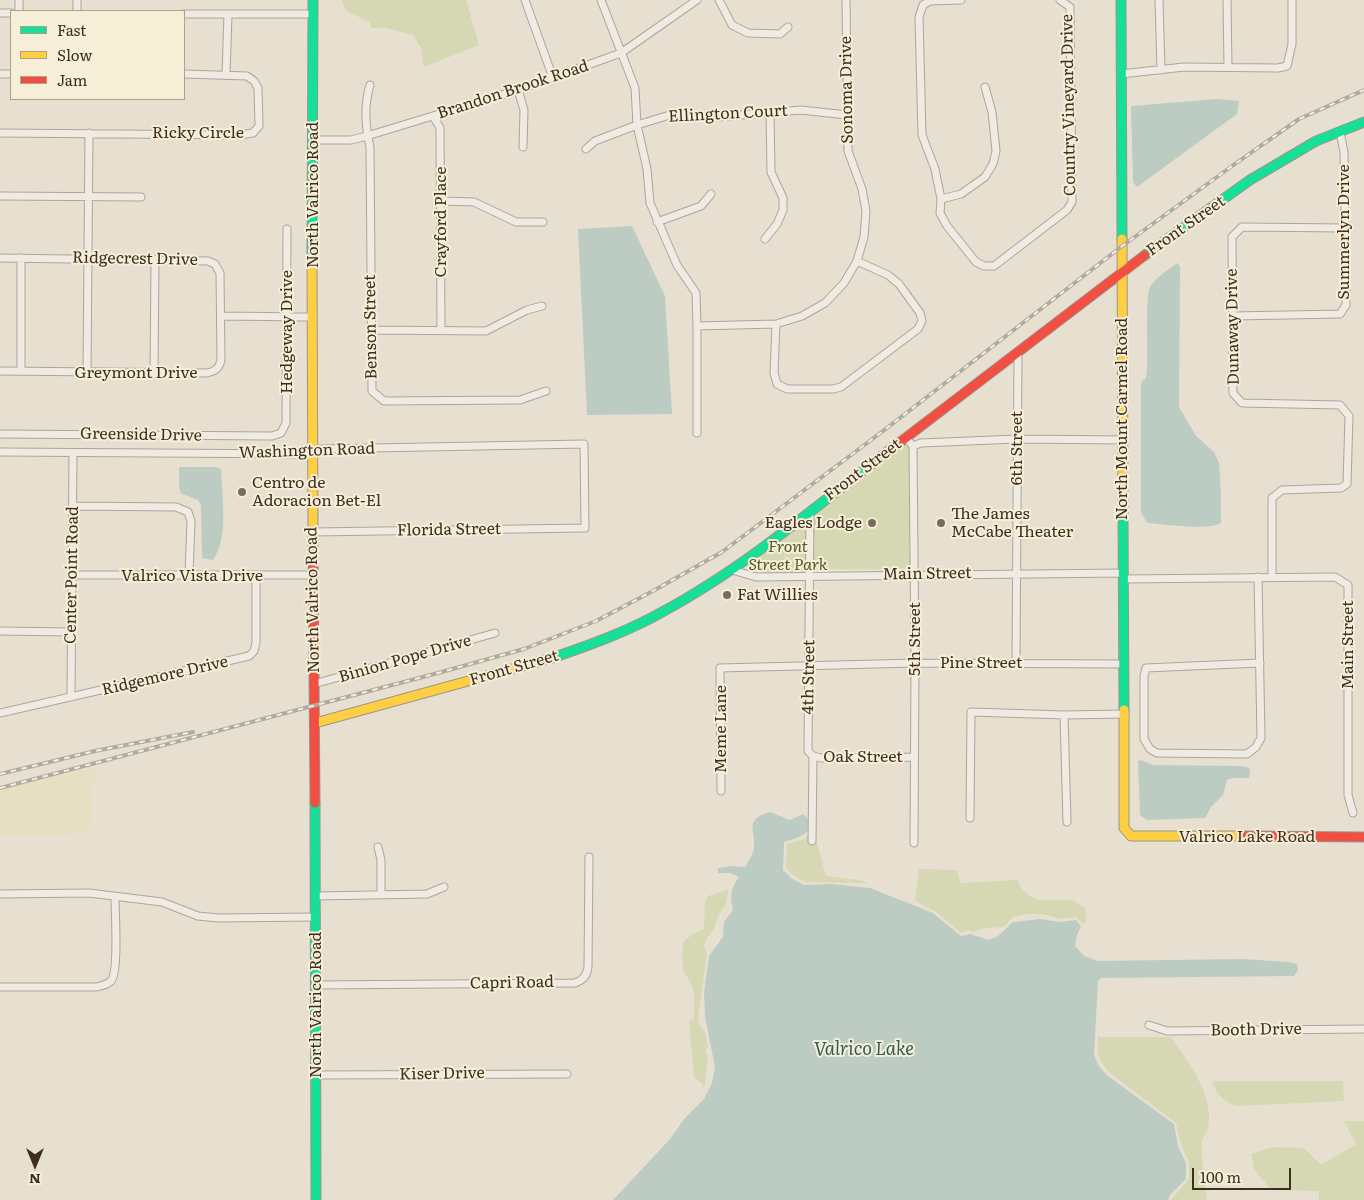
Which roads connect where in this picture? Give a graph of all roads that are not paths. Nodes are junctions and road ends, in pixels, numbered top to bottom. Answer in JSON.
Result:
{"nodes":[{"id":1,"x":313,"y":0,"type":"edge"},
{"id":2,"x":525,"y":0,"type":"edge"},
{"id":3,"x":601,"y":0,"type":"edge"},
{"id":4,"x":698,"y":0,"type":"edge"},
{"id":5,"x":719,"y":0,"type":"edge"},
{"id":6,"x":846,"y":0,"type":"edge"},
{"id":7,"x":961,"y":0,"type":"edge"},
{"id":8,"x":1060,"y":0,"type":"edge"},
{"id":9,"x":1121,"y":0,"type":"edge"},
{"id":10,"x":1159,"y":0,"type":"edge"},
{"id":11,"x":1228,"y":0,"type":"edge"},
{"id":12,"x":1292,"y":0,"type":"edge"},
{"id":13,"x":185,"y":14,"type":"edge"},
{"id":14,"x":228,"y":14,"type":"junction"},
{"id":15,"x":313,"y":14,"type":"junction"},
{"id":16,"x":788,"y":27,"type":"dead end"},
{"id":17,"x":621,"y":53,"type":"junction"},
{"id":18,"x":1228,"y":68,"type":"junction"},
{"id":19,"x":1161,"y":70,"type":"junction"},
{"id":20,"x":185,"y":74,"type":"edge"},
{"id":21,"x":226,"y":74,"type":"junction"},
{"id":22,"x":1121,"y":74,"type":"junction"},
{"id":23,"x":553,"y":78,"type":"junction"},
{"id":24,"x":370,"y":85,"type":"dead end"},
{"id":25,"x":985,"y":87,"type":"dead end"},
{"id":26,"x":518,"y":90,"type":"junction"},
{"id":27,"x":770,"y":113,"type":"junction"},
{"id":28,"x":847,"y":115,"type":"junction"},
{"id":29,"x":433,"y":116,"type":"junction"},
{"id":30,"x":1364,"y":122,"type":"edge"},
{"id":31,"x":637,"y":125,"type":"junction"},
{"id":32,"x":1340,"y":132,"type":"junction"},
{"id":33,"x":0,"y":133,"type":"edge"},
{"id":34,"x":89,"y":133,"type":"junction"},
{"id":35,"x":368,"y":136,"type":"junction"},
{"id":36,"x":314,"y":140,"type":"junction"},
{"id":37,"x":523,"y":147,"type":"dead end"},
{"id":38,"x":586,"y":149,"type":"dead end"},
{"id":39,"x":711,"y":194,"type":"dead end"},
{"id":40,"x":0,"y":196,"type":"edge"},
{"id":41,"x":88,"y":197,"type":"junction"},
{"id":42,"x":141,"y":197,"type":"dead end"},
{"id":43,"x":942,"y":199,"type":"junction"},
{"id":44,"x":441,"y":201,"type":"junction"},
{"id":45,"x":543,"y":222,"type":"dead end"},
{"id":46,"x":657,"y":222,"type":"junction"},
{"id":47,"x":1345,"y":228,"type":"junction"},
{"id":48,"x":287,"y":229,"type":"dead end"},
{"id":49,"x":765,"y":239,"type":"dead end"},
{"id":50,"x":0,"y":258,"type":"edge"},
{"id":51,"x":21,"y":258,"type":"junction"},
{"id":52,"x":88,"y":258,"type":"junction"},
{"id":53,"x":155,"y":259,"type":"junction"},
{"id":54,"x":857,"y":261,"type":"junction"},
{"id":55,"x":1122,"y":271,"type":"junction"},
{"id":56,"x":542,"y":306,"type":"dead end"},
{"id":57,"x":221,"y":316,"type":"junction"},
{"id":58,"x":1233,"y":316,"type":"junction"},
{"id":59,"x":287,"y":317,"type":"junction"},
{"id":60,"x":312,"y":317,"type":"junction"},
{"id":61,"x":776,"y":324,"type":"junction"},
{"id":62,"x":698,"y":326,"type":"junction"},
{"id":63,"x":371,"y":330,"type":"junction"},
{"id":64,"x":440,"y":330,"type":"junction"},
{"id":65,"x":1018,"y":353,"type":"junction"},
{"id":66,"x":0,"y":371,"type":"edge"},
{"id":67,"x":21,"y":372,"type":"junction"},
{"id":68,"x":87,"y":373,"type":"junction"},
{"id":69,"x":154,"y":374,"type":"junction"},
{"id":70,"x":546,"y":391,"type":"dead end"},
{"id":71,"x":280,"y":433,"type":"joint"},
{"id":72,"x":697,"y":433,"type":"dead end"},
{"id":73,"x":0,"y":434,"type":"edge"},
{"id":74,"x":906,"y":438,"type":"junction"},
{"id":75,"x":1017,"y":439,"type":"junction"},
{"id":76,"x":1122,"y":440,"type":"junction"},
{"id":77,"x":913,"y":446,"type":"junction"},
{"id":78,"x":0,"y":452,"type":"edge"},
{"id":79,"x":73,"y":453,"type":"junction"},
{"id":80,"x":312,"y":454,"type":"junction"},
{"id":81,"x":73,"y":506,"type":"junction"},
{"id":82,"x":810,"y":512,"type":"junction"},
{"id":83,"x":585,"y":528,"type":"joint"},
{"id":84,"x":313,"y":532,"type":"junction"},
{"id":85,"x":732,"y":570,"type":"junction"},
{"id":86,"x":1018,"y":573,"type":"junction"},
{"id":87,"x":914,"y":574,"type":"junction"},
{"id":88,"x":71,"y":575,"type":"junction"},
{"id":89,"x":313,"y":575,"type":"junction"},
{"id":90,"x":189,"y":576,"type":"junction"},
{"id":91,"x":256,"y":576,"type":"junction"},
{"id":92,"x":810,"y":576,"type":"junction"},
{"id":93,"x":1123,"y":576,"type":"junction"},
{"id":94,"x":1258,"y":577,"type":"junction"},
{"id":95,"x":1272,"y":577,"type":"junction"},
{"id":96,"x":0,"y":631,"type":"edge"},
{"id":97,"x":71,"y":632,"type":"junction"},
{"id":98,"x":495,"y":633,"type":"dead end"},
{"id":99,"x":1016,"y":663,"type":"junction"},
{"id":100,"x":1260,"y":663,"type":"junction"},
{"id":101,"x":915,"y":664,"type":"junction"},
{"id":102,"x":1123,"y":664,"type":"junction"},
{"id":103,"x":809,"y":666,"type":"junction"},
{"id":104,"x":720,"y":668,"type":"joint"},
{"id":105,"x":314,"y":684,"type":"junction"},
{"id":106,"x":71,"y":697,"type":"junction"},
{"id":107,"x":0,"y":713,"type":"edge"},
{"id":108,"x":1125,"y":714,"type":"junction"},
{"id":109,"x":1064,"y":715,"type":"junction"},
{"id":110,"x":315,"y":723,"type":"junction"},
{"id":111,"x":813,"y":756,"type":"junction"},
{"id":112,"x":914,"y":757,"type":"junction"},
{"id":113,"x":721,"y":791,"type":"dead end"},
{"id":114,"x":1353,"y":813,"type":"dead end"},
{"id":115,"x":970,"y":818,"type":"dead end"},
{"id":116,"x":1067,"y":822,"type":"dead end"},
{"id":117,"x":1131,"y":836,"type":"joint"},
{"id":118,"x":1364,"y":837,"type":"edge"},
{"id":119,"x":812,"y":841,"type":"dead end"},
{"id":120,"x":914,"y":843,"type":"dead end"},
{"id":121,"x":378,"y":847,"type":"dead end"},
{"id":122,"x":589,"y":857,"type":"dead end"},
{"id":123,"x":444,"y":887,"type":"dead end"},
{"id":124,"x":0,"y":894,"type":"edge"},
{"id":125,"x":381,"y":895,"type":"junction"},
{"id":126,"x":316,"y":896,"type":"junction"},
{"id":127,"x":115,"y":898,"type":"junction"},
{"id":128,"x":316,"y":916,"type":"junction"},
{"id":129,"x":316,"y":986,"type":"junction"},
{"id":130,"x":0,"y":987,"type":"edge"},
{"id":131,"x":1150,"y":1025,"type":"dead end"},
{"id":132,"x":1364,"y":1029,"type":"edge"},
{"id":133,"x":567,"y":1074,"type":"dead end"},
{"id":134,"x":316,"y":1075,"type":"junction"},
{"id":135,"x":316,"y":1200,"type":"edge"}],
"edges":[{"from":1,"to":15,"type":"street","name":"North Valrico Road"},
{"from":2,"to":23,"type":"street"},
{"from":3,"to":17,"type":"street"},
{"from":4,"to":17,"type":"street","name":"Brandon Brook Road"},
{"from":5,"to":16,"type":"street"},
{"from":6,"to":28,"type":"street","name":"Sonoma Drive"},
{"from":7,"to":43,"type":"street","name":"Country Vineyard Drive"},
{"from":8,"to":43,"type":"street","name":"Country Vineyard Drive"},
{"from":9,"to":22,"type":"street","name":"North Mount Carmel Road"},
{"from":10,"to":19,"type":"street"},
{"from":11,"to":18,"type":"street"},
{"from":12,"to":18,"type":"street"},
{"from":13,"to":14,"type":"street"},
{"from":14,"to":15,"type":"street"},
{"from":14,"to":21,"type":"street"},
{"from":15,"to":36,"type":"street","name":"North Valrico Road"},
{"from":17,"to":23,"type":"street","name":"Brandon Brook Road"},
{"from":17,"to":31,"type":"street"},
{"from":18,"to":19,"type":"street"},
{"from":19,"to":22,"type":"street"},
{"from":20,"to":21,"type":"street","name":"Ricky Circle"},
{"from":21,"to":34,"type":"street","name":"Ricky Circle"},
{"from":22,"to":55,"type":"street","name":"North Mount Carmel Road"},
{"from":23,"to":26,"type":"street","name":"Brandon Brook Road"},
{"from":24,"to":35,"type":"street","name":"Benson Street"},
{"from":25,"to":43,"type":"street"},
{"from":26,"to":29,"type":"street","name":"Brandon Brook Road"},
{"from":26,"to":37,"type":"street"},
{"from":27,"to":28,"type":"street","name":"Ellington Court"},
{"from":27,"to":31,"type":"street","name":"Ellington Court"},
{"from":27,"to":49,"type":"street"},
{"from":28,"to":54,"type":"street","name":"Sonoma Drive"},
{"from":29,"to":35,"type":"street","name":"Brandon Brook Road"},
{"from":29,"to":44,"type":"street","name":"Crayford Place"},
{"from":30,"to":32,"type":"street","name":"Front Street"},
{"from":31,"to":38,"type":"street","name":"Ellington Court"},
{"from":31,"to":46,"type":"street"},
{"from":32,"to":47,"type":"street","name":"Summerlyn Drive"},
{"from":32,"to":55,"type":"street","name":"Front Street"},
{"from":33,"to":34,"type":"street","name":"Ricky Circle"},
{"from":34,"to":41,"type":"street"},
{"from":35,"to":36,"type":"street","name":"Brandon Brook Road"},
{"from":35,"to":63,"type":"street","name":"Benson Street"},
{"from":36,"to":60,"type":"street","name":"North Valrico Road"},
{"from":39,"to":46,"type":"street"},
{"from":40,"to":41,"type":"street"},
{"from":41,"to":42,"type":"street"},
{"from":41,"to":52,"type":"street"},
{"from":44,"to":45,"type":"street"},
{"from":44,"to":64,"type":"street","name":"Crayford Place"},
{"from":46,"to":62,"type":"street"},
{"from":47,"to":58,"type":"street","name":"Summerlyn Drive"},
{"from":47,"to":58,"type":"street","name":"Dunaway Drive"},
{"from":48,"to":59,"type":"street","name":"Hedgeway Drive"},
{"from":50,"to":51,"type":"street","name":"Ridgecrest Drive"},
{"from":51,"to":52,"type":"street","name":"Ridgecrest Drive"},
{"from":51,"to":67,"type":"street"},
{"from":52,"to":53,"type":"street","name":"Ridgecrest Drive"},
{"from":52,"to":68,"type":"street"},
{"from":53,"to":57,"type":"street","name":"Ridgecrest Drive"},
{"from":53,"to":69,"type":"street"},
{"from":54,"to":61,"type":"street","name":"Sonoma Drive"},
{"from":54,"to":61,"type":"street"},
{"from":55,"to":65,"type":"street","name":"Front Street"},
{"from":55,"to":76,"type":"street","name":"North Mount Carmel Road"},
{"from":56,"to":64,"type":"street"},
{"from":57,"to":59,"type":"street"},
{"from":57,"to":69,"type":"street","name":"Greymont Drive"},
{"from":58,"to":95,"type":"street","name":"Dunaway Drive"},
{"from":59,"to":60,"type":"street"},
{"from":59,"to":71,"type":"street","name":"Hedgeway Drive"},
{"from":60,"to":80,"type":"street","name":"North Valrico Road"},
{"from":61,"to":62,"type":"street","name":"Sonoma Drive"},
{"from":62,"to":72,"type":"street"},
{"from":63,"to":64,"type":"street"},
{"from":63,"to":70,"type":"street","name":"Benson Street"},
{"from":65,"to":74,"type":"street","name":"Front Street"},
{"from":65,"to":75,"type":"street","name":"6th Street"},
{"from":66,"to":67,"type":"street","name":"Greymont Drive"},
{"from":67,"to":68,"type":"street","name":"Greymont Drive"},
{"from":68,"to":69,"type":"street","name":"Greymont Drive"},
{"from":71,"to":73,"type":"street","name":"Greenside Drive"},
{"from":74,"to":77,"type":"street"},
{"from":74,"to":82,"type":"street","name":"Front Street"},
{"from":75,"to":76,"type":"street"},
{"from":75,"to":77,"type":"street"},
{"from":75,"to":86,"type":"street","name":"6th Street"},
{"from":76,"to":93,"type":"street","name":"North Mount Carmel Road"},
{"from":77,"to":87,"type":"street","name":"5th Street"},
{"from":78,"to":79,"type":"street","name":"Washington Road"},
{"from":79,"to":80,"type":"street","name":"Washington Road"},
{"from":79,"to":81,"type":"street","name":"Center Point Road"},
{"from":80,"to":83,"type":"street","name":"Washington Road"},
{"from":80,"to":84,"type":"street","name":"North Valrico Road"},
{"from":81,"to":88,"type":"street","name":"Center Point Road"},
{"from":81,"to":90,"type":"street"},
{"from":82,"to":85,"type":"street","name":"Front Street"},
{"from":82,"to":92,"type":"street","name":"4th Street"},
{"from":83,"to":84,"type":"street","name":"Florida Street"},
{"from":84,"to":89,"type":"street","name":"North Valrico Road"},
{"from":85,"to":92,"type":"street","name":"Main Street"},
{"from":85,"to":110,"type":"street","name":"Front Street"},
{"from":86,"to":87,"type":"street","name":"Main Street"},
{"from":86,"to":93,"type":"street","name":"Main Street"},
{"from":86,"to":99,"type":"street","name":"6th Street"},
{"from":87,"to":92,"type":"street","name":"Main Street"},
{"from":87,"to":101,"type":"street","name":"5th Street"},
{"from":88,"to":90,"type":"street","name":"Valrico Vista Drive"},
{"from":88,"to":97,"type":"street","name":"Center Point Road"},
{"from":89,"to":91,"type":"street","name":"Valrico Vista Drive"},
{"from":89,"to":105,"type":"street","name":"North Valrico Road"},
{"from":90,"to":91,"type":"street","name":"Valrico Vista Drive"},
{"from":91,"to":106,"type":"street","name":"Ridgemore Drive"},
{"from":92,"to":103,"type":"street","name":"4th Street"},
{"from":93,"to":94,"type":"street","name":"Main Street"},
{"from":93,"to":102,"type":"street","name":"North Mount Carmel Road"},
{"from":94,"to":95,"type":"street","name":"Main Street"},
{"from":94,"to":100,"type":"street"},
{"from":95,"to":114,"type":"street","name":"Main Street"},
{"from":96,"to":97,"type":"street"},
{"from":97,"to":106,"type":"street","name":"Center Point Road"},
{"from":98,"to":105,"type":"street","name":"Binion Pope Drive"},
{"from":99,"to":101,"type":"street","name":"Pine Street"},
{"from":99,"to":102,"type":"street","name":"Pine Street"},
{"from":100,"to":100,"type":"street"},
{"from":101,"to":103,"type":"street","name":"Pine Street"},
{"from":101,"to":112,"type":"street","name":"5th Street"},
{"from":102,"to":108,"type":"street","name":"North Mount Carmel Road"},
{"from":103,"to":104,"type":"street","name":"Pine Street"},
{"from":103,"to":111,"type":"street","name":"4th Street"},
{"from":104,"to":113,"type":"street","name":"Meme Lane"},
{"from":105,"to":110,"type":"street","name":"North Valrico Road"},
{"from":106,"to":107,"type":"street","name":"Ridgemore Drive"},
{"from":108,"to":109,"type":"street"},
{"from":108,"to":117,"type":"street","name":"North Mount Carmel Road"},
{"from":109,"to":115,"type":"street"},
{"from":109,"to":116,"type":"street"},
{"from":110,"to":126,"type":"street","name":"North Valrico Road"},
{"from":111,"to":112,"type":"street","name":"Oak Street"},
{"from":111,"to":119,"type":"street","name":"4th Street"},
{"from":112,"to":120,"type":"street","name":"5th Street"},
{"from":117,"to":118,"type":"street","name":"Valrico Lake Road"},
{"from":121,"to":125,"type":"street"},
{"from":122,"to":129,"type":"street","name":"Capri Road"},
{"from":123,"to":125,"type":"street"},
{"from":124,"to":127,"type":"street"},
{"from":125,"to":126,"type":"street"},
{"from":126,"to":128,"type":"street","name":"North Valrico Road"},
{"from":127,"to":128,"type":"street"},
{"from":127,"to":130,"type":"street"},
{"from":128,"to":129,"type":"street","name":"North Valrico Road"},
{"from":129,"to":134,"type":"street","name":"North Valrico Road"},
{"from":131,"to":132,"type":"street","name":"Booth Drive"},
{"from":133,"to":134,"type":"street","name":"Kiser Drive"},
{"from":134,"to":135,"type":"street","name":"North Valrico Road"}]}
